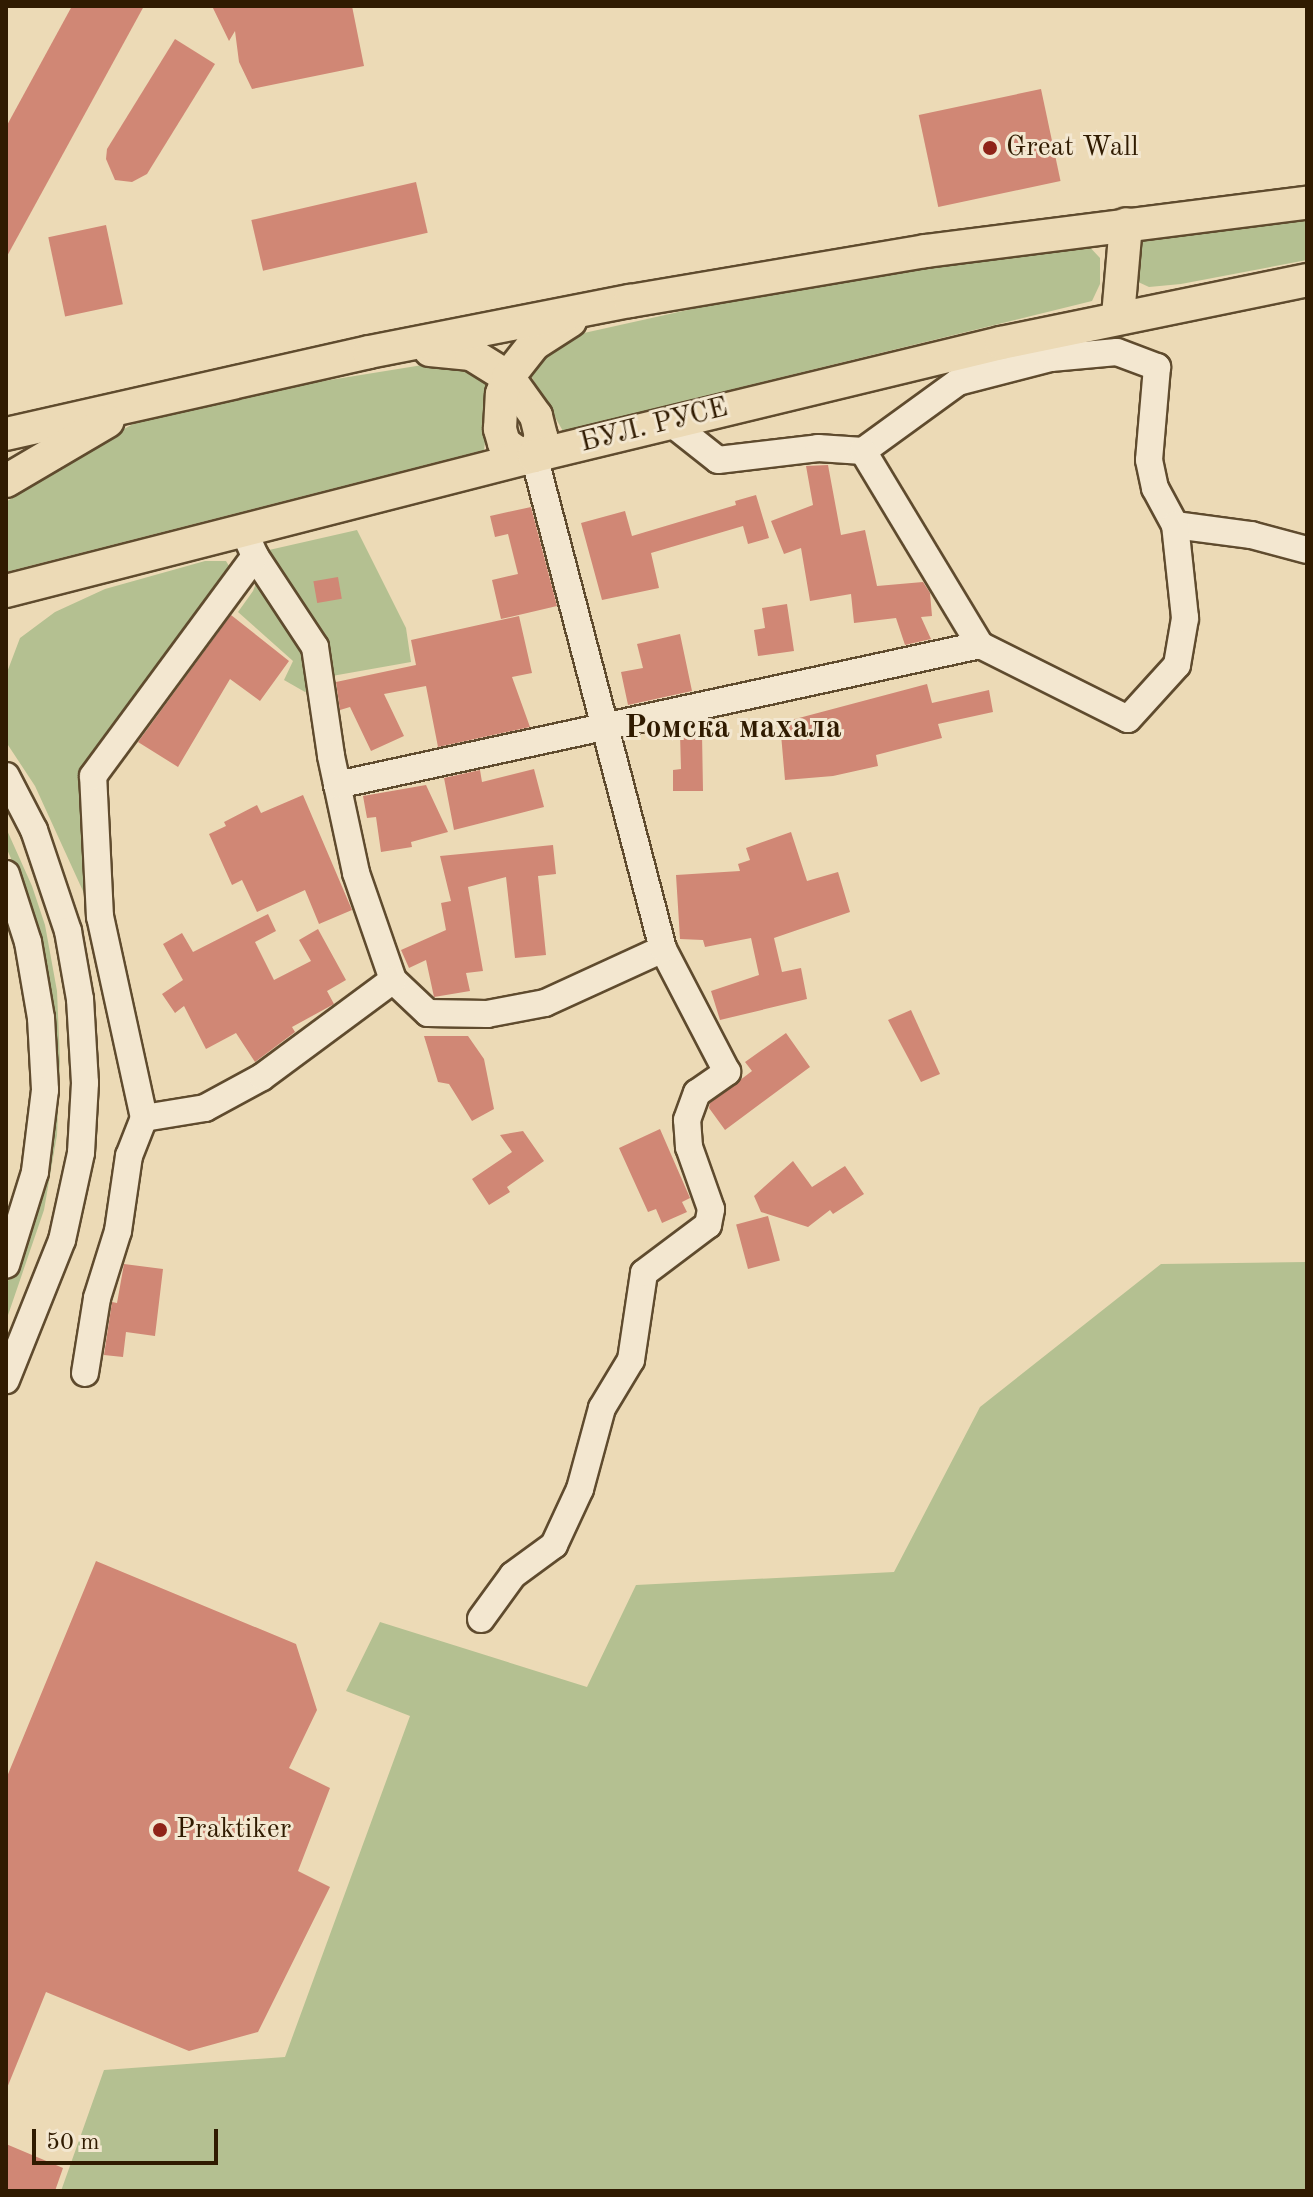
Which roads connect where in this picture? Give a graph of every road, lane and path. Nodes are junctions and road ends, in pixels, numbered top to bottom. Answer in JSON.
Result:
{"nodes":[{"id":1,"x":1307,"y":203,"type":"edge"},
{"id":2,"x":1126,"y":224,"type":"junction"},
{"id":3,"x":1307,"y":280,"type":"edge"},
{"id":4,"x":630,"y":301,"type":"junction"},
{"id":5,"x":1118,"y":316,"type":"junction"},
{"id":6,"x":369,"y":352,"type":"junction"},
{"id":7,"x":508,"y":377,"type":"junction"},
{"id":8,"x":151,"y":402,"type":"junction"},
{"id":9,"x":670,"y":422,"type":"junction"},
{"id":10,"x":6,"y":434,"type":"edge"},
{"id":11,"x":863,"y":451,"type":"junction"},
{"id":12,"x":534,"y":456,"type":"junction"},
{"id":13,"x":6,"y":481,"type":"edge"},
{"id":14,"x":1175,"y":525,"type":"junction"},
{"id":15,"x":249,"y":543,"type":"junction"},
{"id":16,"x":1307,"y":550,"type":"edge"},
{"id":17,"x":64,"y":576,"type":"junction"},
{"id":18,"x":6,"y":591,"type":"edge"},
{"id":19,"x":6,"y":617,"type":"edge"},
{"id":20,"x":980,"y":645,"type":"junction"},
{"id":21,"x":607,"y":727,"type":"junction"},
{"id":22,"x":6,"y":776,"type":"edge"},
{"id":23,"x":337,"y":785,"type":"junction"},
{"id":24,"x":6,"y":874,"type":"edge"},
{"id":25,"x":663,"y":949,"type":"junction"},
{"id":26,"x":393,"y":980,"type":"junction"},
{"id":27,"x":144,"y":1118,"type":"junction"},
{"id":28,"x":6,"y":1265,"type":"edge"},
{"id":29,"x":85,"y":1373,"type":"dead end"},
{"id":30,"x":6,"y":1380,"type":"edge"},
{"id":31,"x":481,"y":1619,"type":"dead end"}],
"edges":[{"from":1,"to":2,"type":"main road"},
{"from":2,"to":4,"type":"main road"},
{"from":2,"to":5,"type":"main road"},
{"from":3,"to":5,"type":"main road","name":"БУЛ. РУСЕ"},
{"from":4,"to":6,"type":"main road"},
{"from":4,"to":7,"type":"main road"},
{"from":5,"to":9,"type":"main road","name":"БУЛ. РУСЕ"},
{"from":6,"to":7,"type":"main road"},
{"from":6,"to":8,"type":"main road"},
{"from":7,"to":12,"type":"main road"},
{"from":8,"to":10,"type":"main road"},
{"from":8,"to":13,"type":"main road"},
{"from":9,"to":11,"type":"street"},
{"from":9,"to":12,"type":"main road","name":"БУЛ. РУСЕ"},
{"from":11,"to":14,"type":"street"},
{"from":11,"to":20,"type":"street"},
{"from":12,"to":15,"type":"main road","name":"БУЛ. РУСЕ"},
{"from":12,"to":21,"type":"street"},
{"from":14,"to":16,"type":"street"},
{"from":14,"to":20,"type":"street"},
{"from":15,"to":17,"type":"main road","name":"БУЛ. РУСЕ"},
{"from":15,"to":23,"type":"street"},
{"from":15,"to":27,"type":"street"},
{"from":17,"to":18,"type":"main road","name":"БУЛ. РУСЕ"},
{"from":17,"to":19,"type":"main road"},
{"from":20,"to":21,"type":"street"},
{"from":21,"to":23,"type":"street"},
{"from":21,"to":25,"type":"street"},
{"from":22,"to":30,"type":"street"},
{"from":23,"to":26,"type":"street"},
{"from":24,"to":28,"type":"street"},
{"from":25,"to":26,"type":"street"},
{"from":25,"to":31,"type":"street"},
{"from":26,"to":27,"type":"street"},
{"from":27,"to":29,"type":"street"}]}
